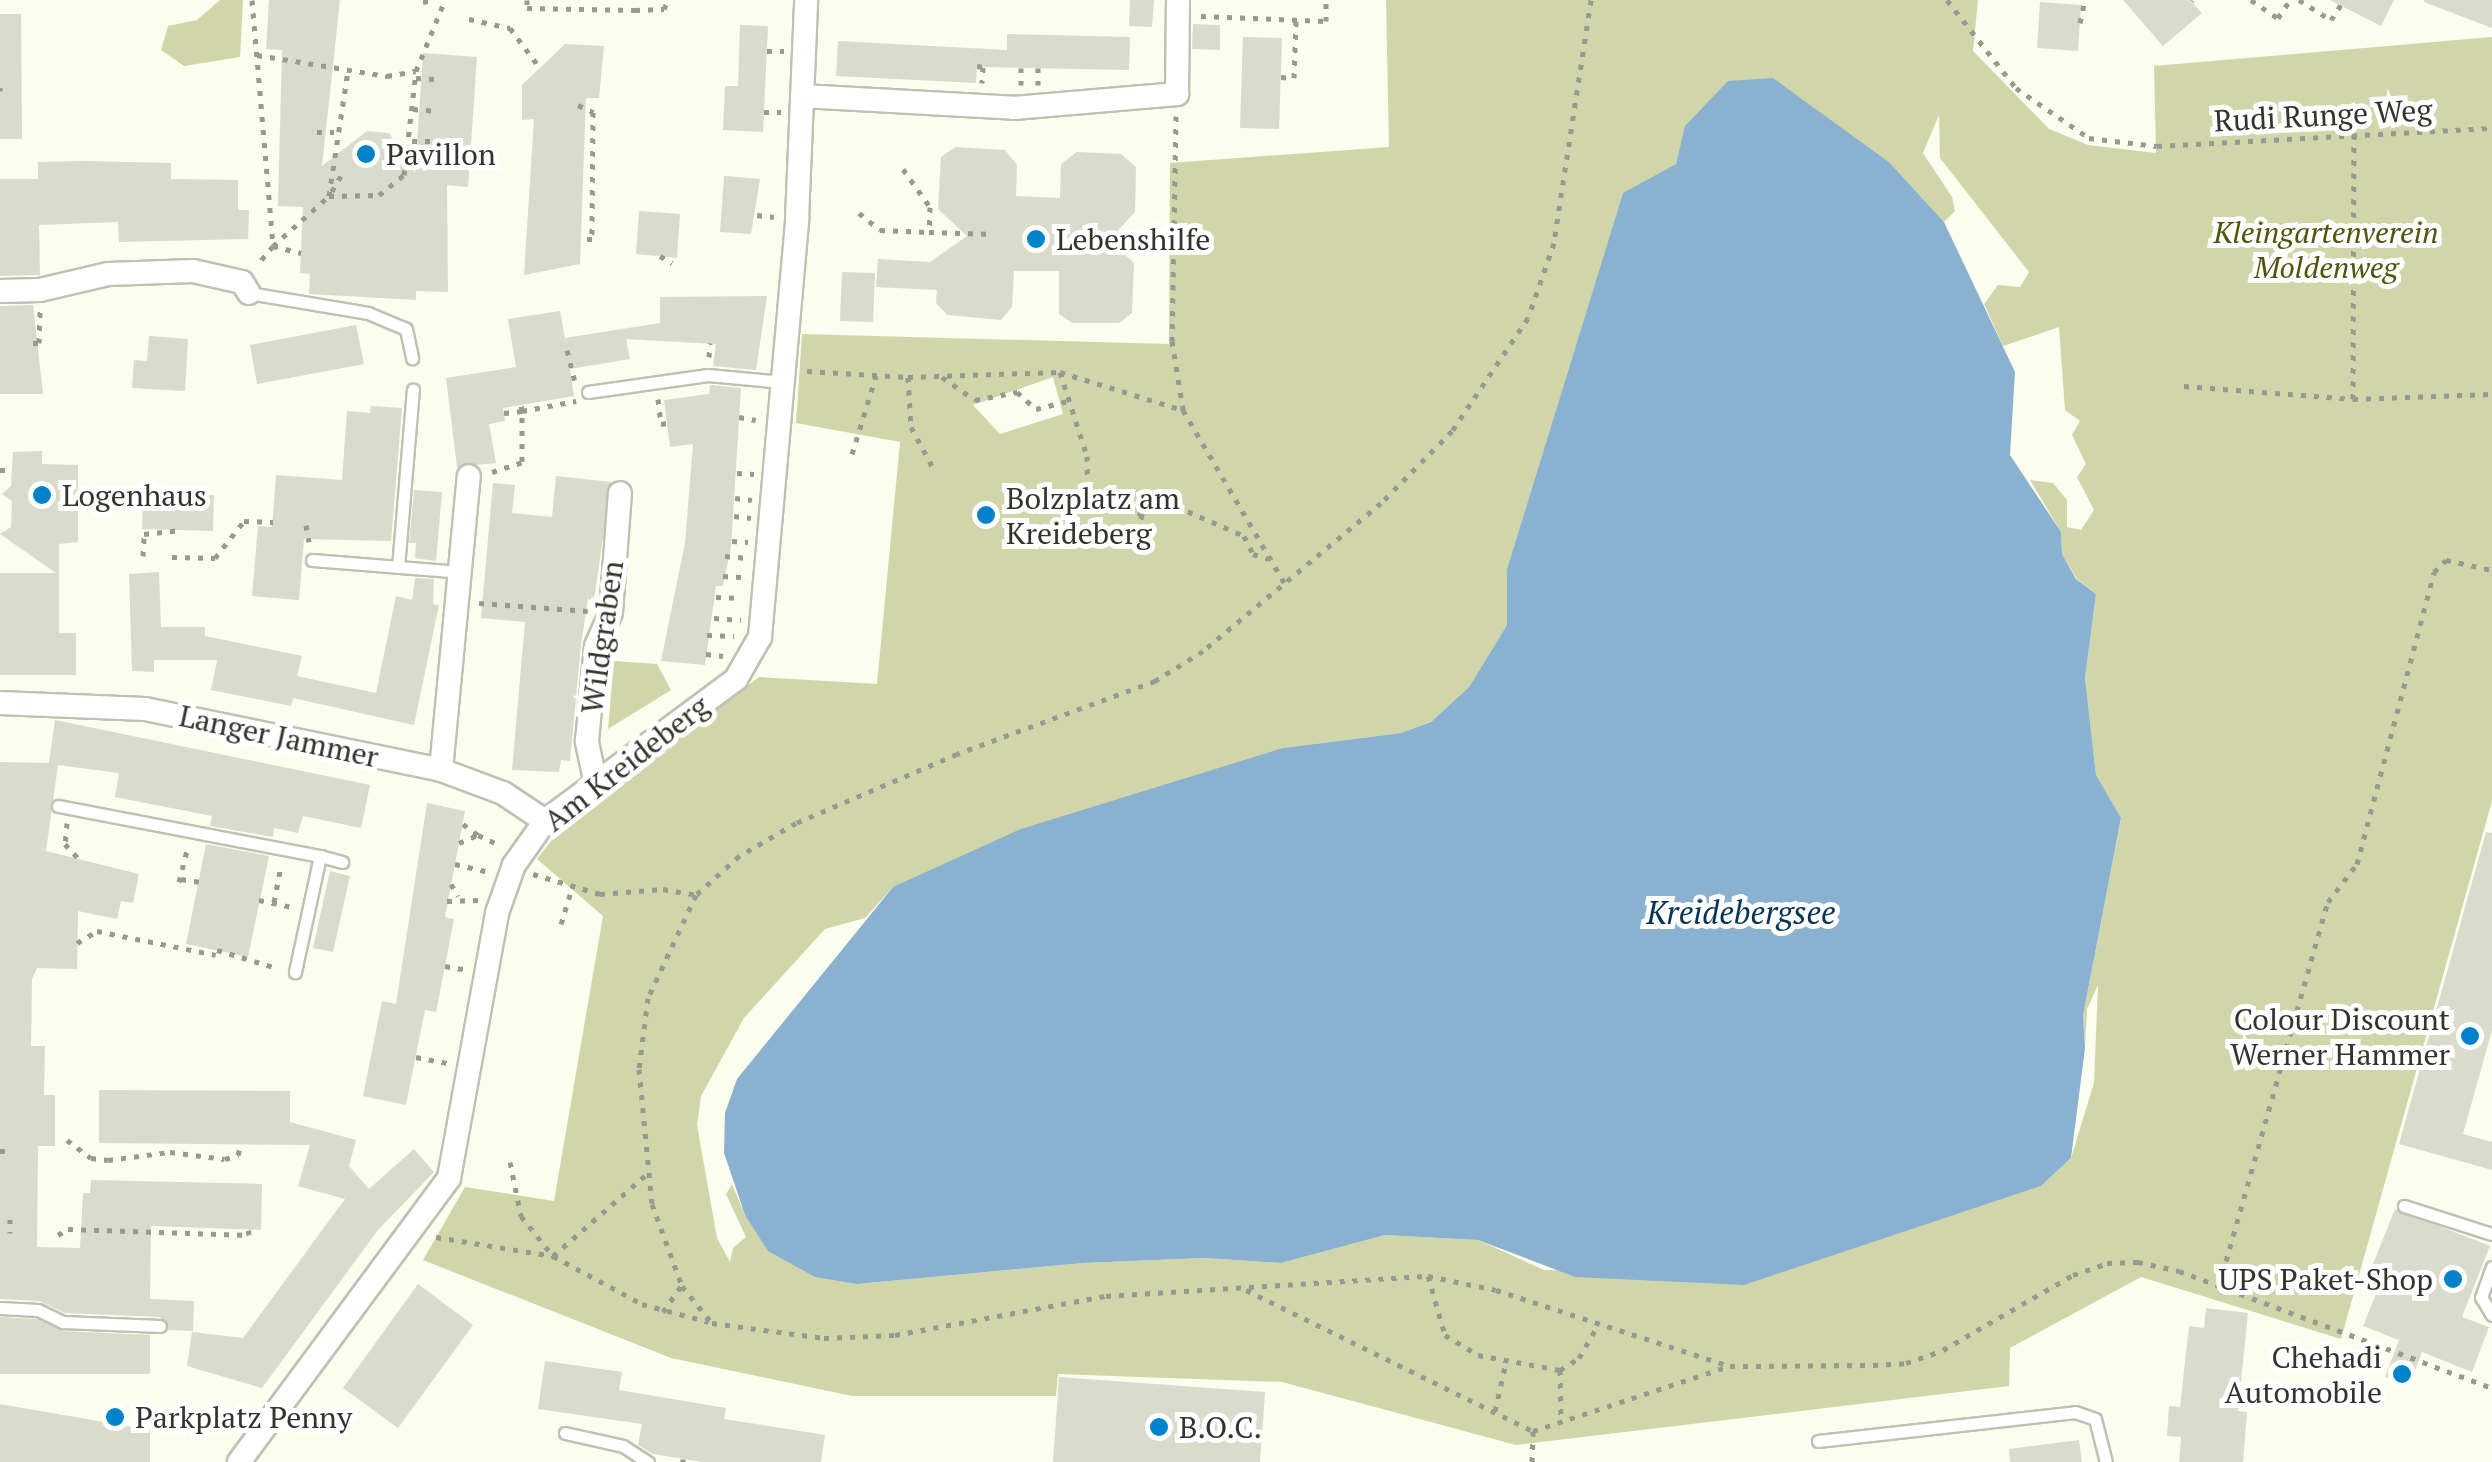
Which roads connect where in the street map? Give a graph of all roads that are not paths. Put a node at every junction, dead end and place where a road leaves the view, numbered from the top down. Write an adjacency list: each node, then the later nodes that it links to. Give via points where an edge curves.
1 (806, 0): 3 (street, Am Kreideberg)
2 (1178, 8): 3 (street, via 1176,94 1014,108)
3 (802, 96): 7 (street, Am Kreideberg)
4 (246, 287): 5 (street, via 193,270 108,274 40,290); 6 (lane, via 368,312 406,330)
5 (0, 291)
6 (412, 358)
7 (783, 376): 9 (lane, via 708,375); 17 (street, Am Kreideberg, via 763,621 751,658 736,679)
8 (413, 390): 13 (lane)
9 (588, 392)
10 (469, 476): 14 (street)
11 (620, 493): 17 (street, Wildgraben, via 610,612 596,646 587,742)
12 (312, 560): 13 (lane)
13 (398, 567): 14 (lane)
14 (461, 572): 16 (street)
15 (0, 703): 16 (street, Langer Jammer, via 145,709)
16 (440, 770): 19 (street, Langer Jammer, via 503,793)
17 (596, 780): 19 (street, Am Kreideberg)
18 (63, 806): 20 (lane)
19 (545, 822): 31 (street, Am Kreideberg, via 514,866 500,904 450,1178)
20 (320, 856): 21 (lane); 22 (lane)
21 (342, 862)
22 (293, 967)
23 (2404, 1206): 24 (lane)
24 (2492, 1234)
25 (2492, 1266): 27 (lane, via 2481,1297)
26 (0, 1308): 28 (lane, via 38,1310 63,1322)
27 (2492, 1315)
28 (160, 1326)
29 (565, 1433): 32 (lane, via 624,1446)
30 (1818, 1441): 33 (lane, via 2075,1412 2095,1418)
31 (239, 1462)
32 (648, 1462)
33 (2106, 1462)

